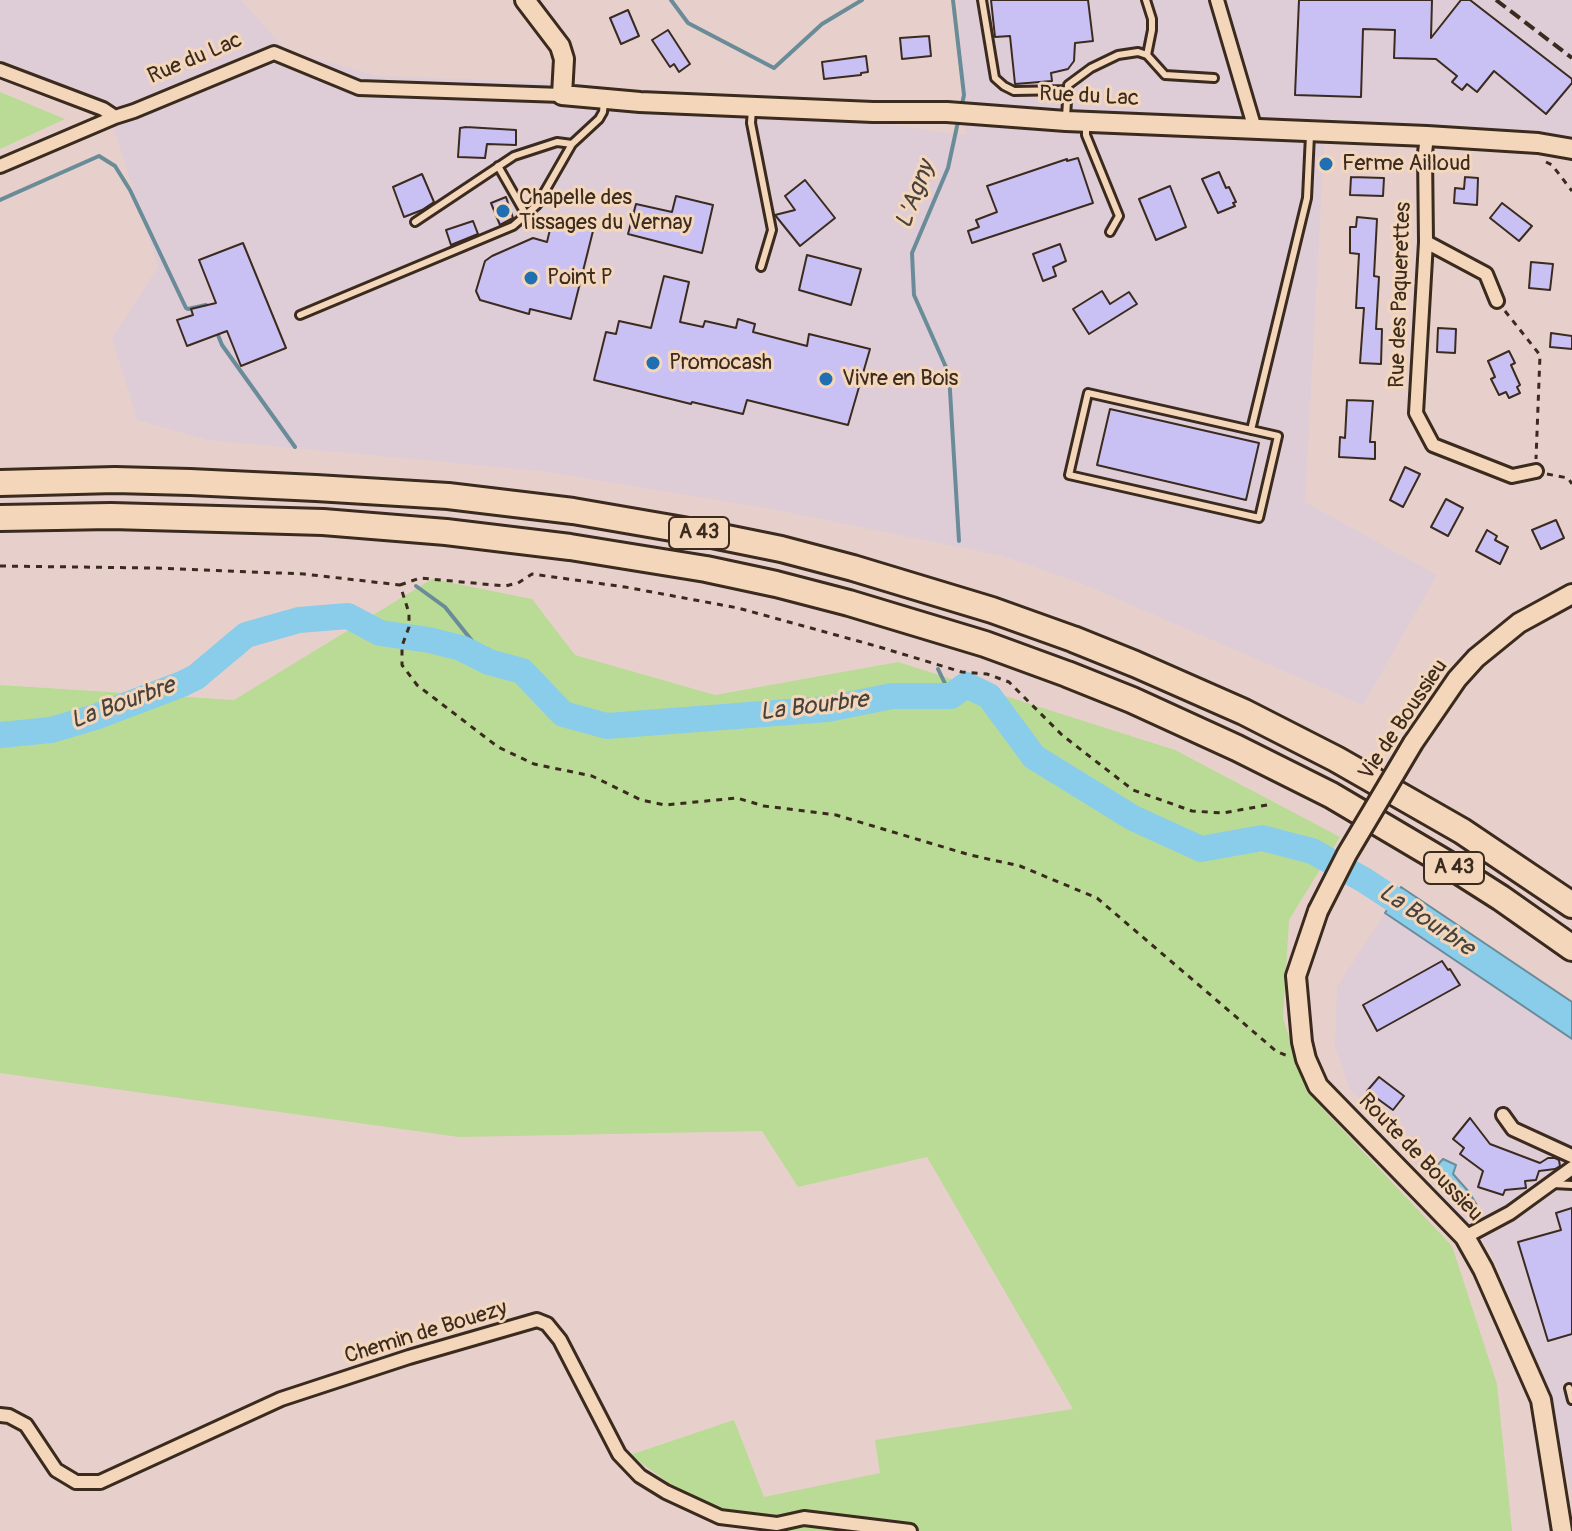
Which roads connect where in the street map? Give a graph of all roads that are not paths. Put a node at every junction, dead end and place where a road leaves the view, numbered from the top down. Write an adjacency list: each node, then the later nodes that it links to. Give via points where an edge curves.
1 (525, 0): 9 (street, via 560,46)
2 (982, 0): 8 (lane, via 995,78 1014,91)
3 (1146, 0): 5 (lane, via 1152,19)
4 (1217, 0): 15 (street)
5 (1147, 55): 7 (lane, via 1165,75); 8 (lane, via 1118,55 1083,73)
6 (0, 70): 12 (street)
7 (1214, 78)
8 (1067, 90): 13 (lane)
9 (562, 95): 10 (street, Rue du Lac); 12 (street, Rue du Lac, via 359,88 274,53)
10 (604, 97): 11 (street, Rue du Lac); 18 (lane, via 599,119)
11 (752, 106): 13 (street, Rue du Lac); 26 (lane, via 772,230)
12 (115, 117): 20 (street, Rue du Lac)
13 (1066, 121): 14 (street, Rue du Lac)
14 (1086, 122): 15 (street, Rue du Lac); 24 (lane, via 1086,135 1119,216)
15 (1255, 129): 16 (street, Rue du Lac)
16 (1310, 132): 17 (street, Rue du Lac); 29 (lane, via 1307,198)
17 (1427, 136): 19 (street, Rue du Lac); 25 (street, Rue des Paquerettes)
18 (572, 144): 21 (lane, via 557,142); 22 (lane)
19 (1572, 149)
20 (0, 166)
21 (498, 166): 22 (lane); 23 (lane)
22 (526, 215): 28 (lane, via 513,226)
23 (415, 222)
24 (1110, 232)
25 (1426, 242): 27 (street, via 1486,274); 30 (street, Rue des Paquerettes, via 1416,413 1433,445 1512,476)
26 (761, 267)
27 (1497, 301)
28 (300, 315)
29 (1251, 430): 29 (lane, via 1278,436 1259,518 1069,475 1088,393)
30 (1536, 471)
31 (0, 483): 34 (highway, A 43, via 190,482 448,496 712,535 853,568 1073,639 1244,712 1462,831)
32 (0, 518): 36 (highway, A 43, via 200,518 446,532 706,569 862,607 1067,674 1237,748 1331,795 1446,863)
33 (1572, 594): 35 (street, Vie de Boussieu, bridge, via 1519,623 1457,679 1413,743)
34 (1572, 905)
35 (1318, 911): 42 (street, Route de Boussieu, via 1296,976 1302,1042 1318,1086)
36 (1572, 948)
37 (1503, 1115): 38 (street, via 1513,1129)
38 (1572, 1156)
39 (1572, 1168): 40 (street)
40 (1553, 1184): 41 (lane); 42 (street)
41 (1572, 1185)
42 (1465, 1237): 48 (street, Route de Boussieu, via 1541,1400)
43 (1569, 1388): 44 (lane)
44 (1572, 1400)
45 (0, 1415): 46 (street, Chemin de Bouezy, via 26,1425 56,1470 76,1482 100,1482 281,1399 537,1320 560,1340 619,1454 640,1476 720,1517)
46 (777, 1527): 47 (street, Chemin de Bouezy, via 804,1518)
47 (910, 1531)
48 (1562, 1531)

